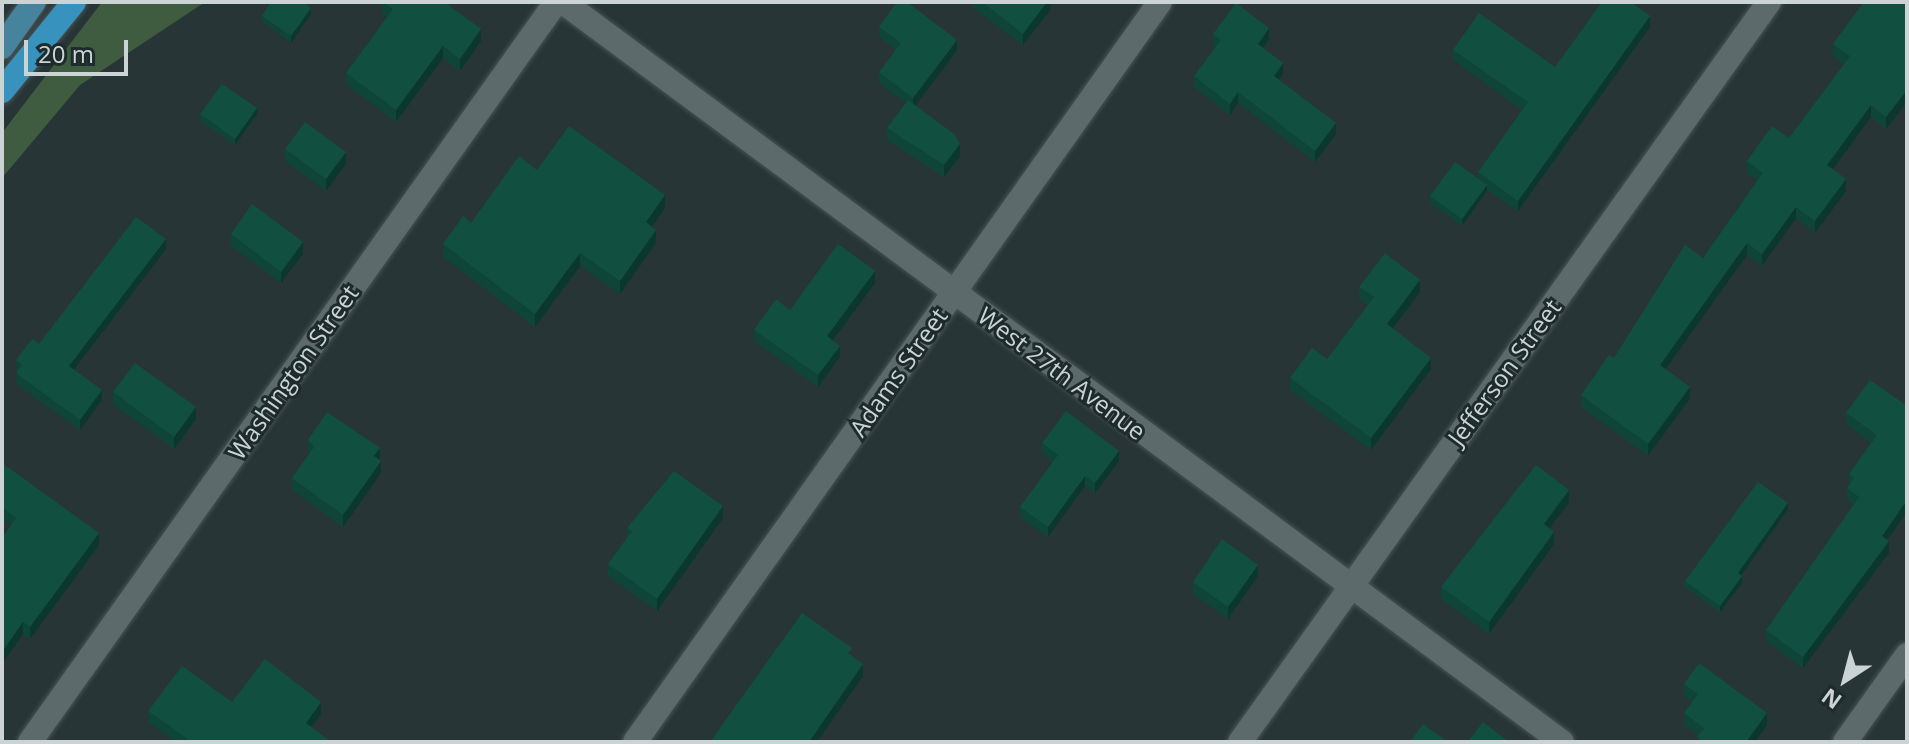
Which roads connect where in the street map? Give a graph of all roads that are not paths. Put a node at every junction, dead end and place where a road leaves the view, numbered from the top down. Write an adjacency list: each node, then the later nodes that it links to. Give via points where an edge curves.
1 (34, 2): 7 (main road)
2 (74, 2): 8 (highway)
3 (556, 2): 12 (street, Washington Street)
4 (563, 2): 9 (street, West 27th Avenue)
5 (1160, 2): 9 (street, Adams Street)
6 (1769, 2): 10 (street, Jefferson Street)
7 (2, 47)
8 (2, 91)
9 (954, 292): 10 (street, West 27th Avenue); 13 (street, Adams Street)
10 (1350, 586): 14 (street, Jefferson Street); 15 (street, West 27th Avenue)
11 (1907, 655): 16 (street)
12 (30, 742)
13 (635, 742)
14 (1240, 742)
15 (1562, 742)
16 (1845, 742)

